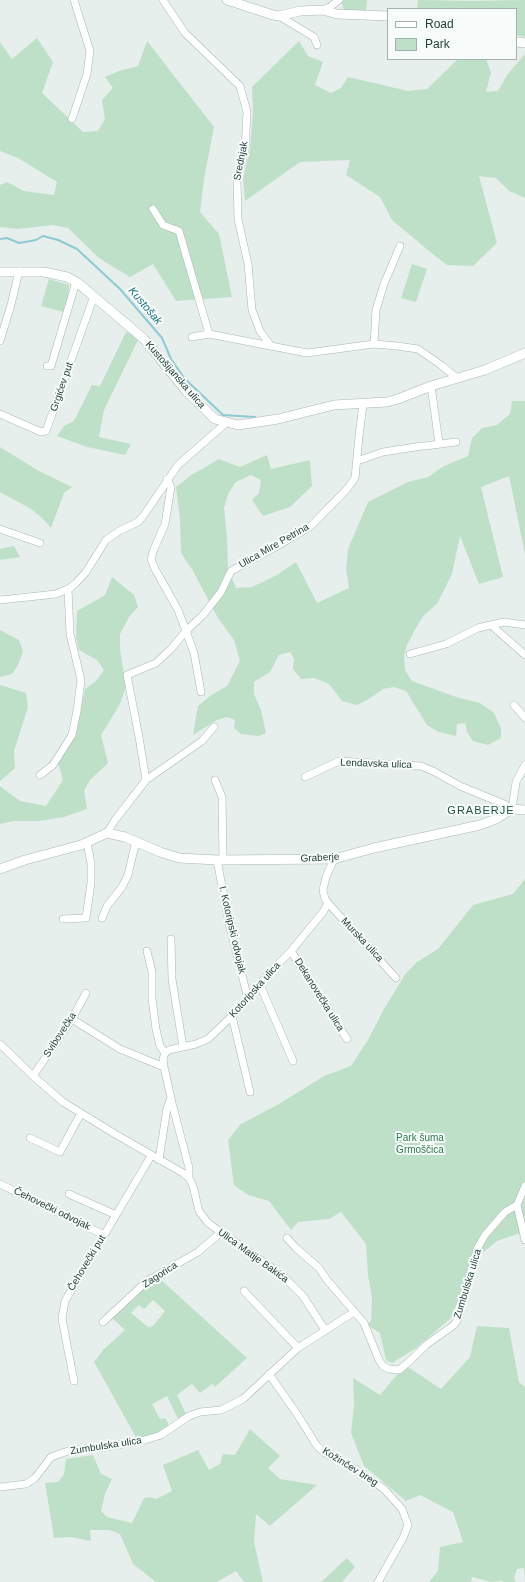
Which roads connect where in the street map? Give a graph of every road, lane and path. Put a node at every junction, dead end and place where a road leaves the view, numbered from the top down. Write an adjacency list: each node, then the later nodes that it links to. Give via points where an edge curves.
1 (74, 0): 9 (street, via 90,50 87,74)
2 (163, 0): 20 (street, Srednjak, via 186,33 240,86 247,112 245,151 237,180 238,220 248,264 252,310 260,331)
3 (227, 0): 6 (street)
4 (339, 0): 5 (street)
5 (323, 10): 6 (street, via 300,11); 7 (street, via 337,14)
6 (279, 16): 8 (street, via 314,38)
7 (387, 16)
8 (316, 45)
9 (72, 119)
10 (153, 209): 16 (street, via 163,225 179,231)
11 (400, 246): 19 (street, via 376,310)
12 (18, 271): 13 (street, Kustošijanska ulica); 14 (street, Kustošijanska ulica, via 53,273); 18 (street)
13 (0, 272)
14 (76, 282): 15 (street, Kustošijanska ulica); 22 (street, via 51,366)
15 (94, 296): 26 (street, Grgićev put, via 46,431 41,432); 27 (street, Kustošijanska ulica, via 144,339 187,392 215,419)
16 (209, 334): 17 (street); 20 (street)
17 (192, 337)
18 (0, 341)
19 (374, 344): 20 (street, via 307,353); 23 (street, via 418,350 441,364)
20 (271, 346)
21 (525, 353): 23 (street, Kustošijanska ulica, via 485,370)
22 (47, 366)
23 (457, 378): 24 (street, Kustošijanska ulica)
24 (431, 386): 25 (street, Kustošijanska ulica, via 398,399); 29 (street)
25 (363, 404): 27 (street, Kustošijanska ulica, via 334,405 264,422 238,425); 30 (street, Ulica Mire Petrina, via 358,436)
26 (0, 414)
27 (226, 423): 31 (street, via 185,458)
28 (456, 442): 29 (street)
29 (439, 443): 30 (street, via 383,452)
30 (358, 461): 38 (street, Ulica Mire Petrina, via 355,478 311,526 230,571 221,592)
31 (167, 479): 34 (street, via 138,522 106,540 86,572); 38 (street, via 171,487 165,524 151,559)
32 (0, 529): 33 (street)
33 (40, 543)
34 (68, 589): 35 (street, via 56,594); 46 (street, via 70,634 81,680 77,711 72,735 53,765)
35 (0, 600)
36 (525, 624): 37 (street, via 504,622)
37 (491, 625): 39 (street, via 478,628 446,644); 40 (street)
38 (186, 631): 41 (street, via 194,653); 48 (street, Ulica Mire Petrina, via 156,663 127,675)
39 (410, 654)
40 (525, 655)
41 (201, 692)
42 (514, 705): 43 (street)
43 (525, 718)
44 (214, 727): 48 (street, via 202,741)
45 (525, 765): 50 (street, via 516,782)
46 (40, 775)
47 (306, 777): 50 (street, Lendavska ulica, via 339,761 421,766)
48 (146, 780): 52 (street)
49 (215, 780): 56 (street, I. Kotoripski odvojak, via 222,797)
50 (512, 810): 51 (street, Graberje); 55 (street, Graberje, via 480,825)
51 (525, 810)
52 (107, 833): 53 (street, Graberje); 54 (street)
53 (136, 841): 56 (street, Graberje, via 178,858); 59 (street, via 128,876 107,906)
54 (87, 843): 57 (street); 60 (street, via 91,883 86,918)
55 (334, 859): 56 (street, Graberje); 58 (street, via 323,890)
56 (220, 860): 67 (street, I. Kotoripski odvojak, via 229,923)
57 (0, 869)
58 (328, 903): 63 (street, Kotoripska ulica); 64 (street, Murska ulica)
59 (102, 918)
60 (63, 919)
61 (171, 940): 72 (street, via 172,979)
62 (147, 951): 73 (street, via 152,972 156,1030)
63 (291, 951): 65 (street, Kotoripska ulica); 70 (street, Dekanovečka ulica)
64 (396, 978)
65 (260, 985): 67 (street, Kotoripska ulica); 74 (street)
66 (86, 994): 69 (street, Svibovečka)
67 (248, 999): 68 (street, Kotoripska ulica)
68 (232, 1016): 72 (street, Kotoripska ulica, via 208,1039); 77 (street)
69 (72, 1019): 75 (street, via 120,1049); 76 (street, Svibovečka)
70 (347, 1039)
71 (0, 1044): 76 (street)
72 (183, 1046): 73 (street, Kotoripska ulica)
73 (164, 1053): 75 (street)
74 (293, 1061)
75 (164, 1067): 78 (street)
76 (33, 1076): 79 (street, via 63,1102)
77 (250, 1092)
78 (171, 1098): 82 (street, via 167,1108); 83 (street, via 189,1168)
79 (81, 1113): 80 (street, via 60,1152); 81 (street)
80 (30, 1138)
81 (151, 1156): 82 (street); 88 (street, Čehovečki put)
82 (159, 1160): 83 (street)
83 (189, 1178): 89 (street, Ulica Matije Bakića, via 199,1211)
84 (0, 1184): 90 (street, Čehovečki odvojak)
85 (525, 1186): 87 (street)
86 (69, 1194): 88 (street)
87 (517, 1206): 92 (street); 94 (street, Zumbulska ulica, via 504,1212 477,1249 454,1326 426,1345 398,1370 383,1366 364,1324)
88 (116, 1215): 90 (street, Čehovečki put)
89 (220, 1233): 95 (street, Zagorica, via 198,1252 147,1281); 96 (street, Ulica Matije Bakića, via 282,1275 303,1296)
90 (104, 1235): 99 (street, Čehovečki put, via 65,1301 62,1319)
91 (287, 1238): 94 (street, Zumbulska ulica, via 319,1268)
92 (525, 1240)
93 (244, 1291): 97 (street)
94 (354, 1312): 96 (street, Zumbulska ulica)
95 (102, 1322)
96 (325, 1330): 97 (street, Zumbulska ulica)
97 (298, 1348): 98 (street, Zumbulska ulica)
98 (270, 1374): 100 (street, Zumbulska ulica, via 243,1399 221,1410 189,1416 161,1435 145,1440 71,1450 51,1457 35,1478 26,1484); 101 (street, Kožinčev breg, via 317,1446 384,1489 402,1509 408,1525)
99 (74, 1381)
100 (0, 1487)
101 (378, 1582)

